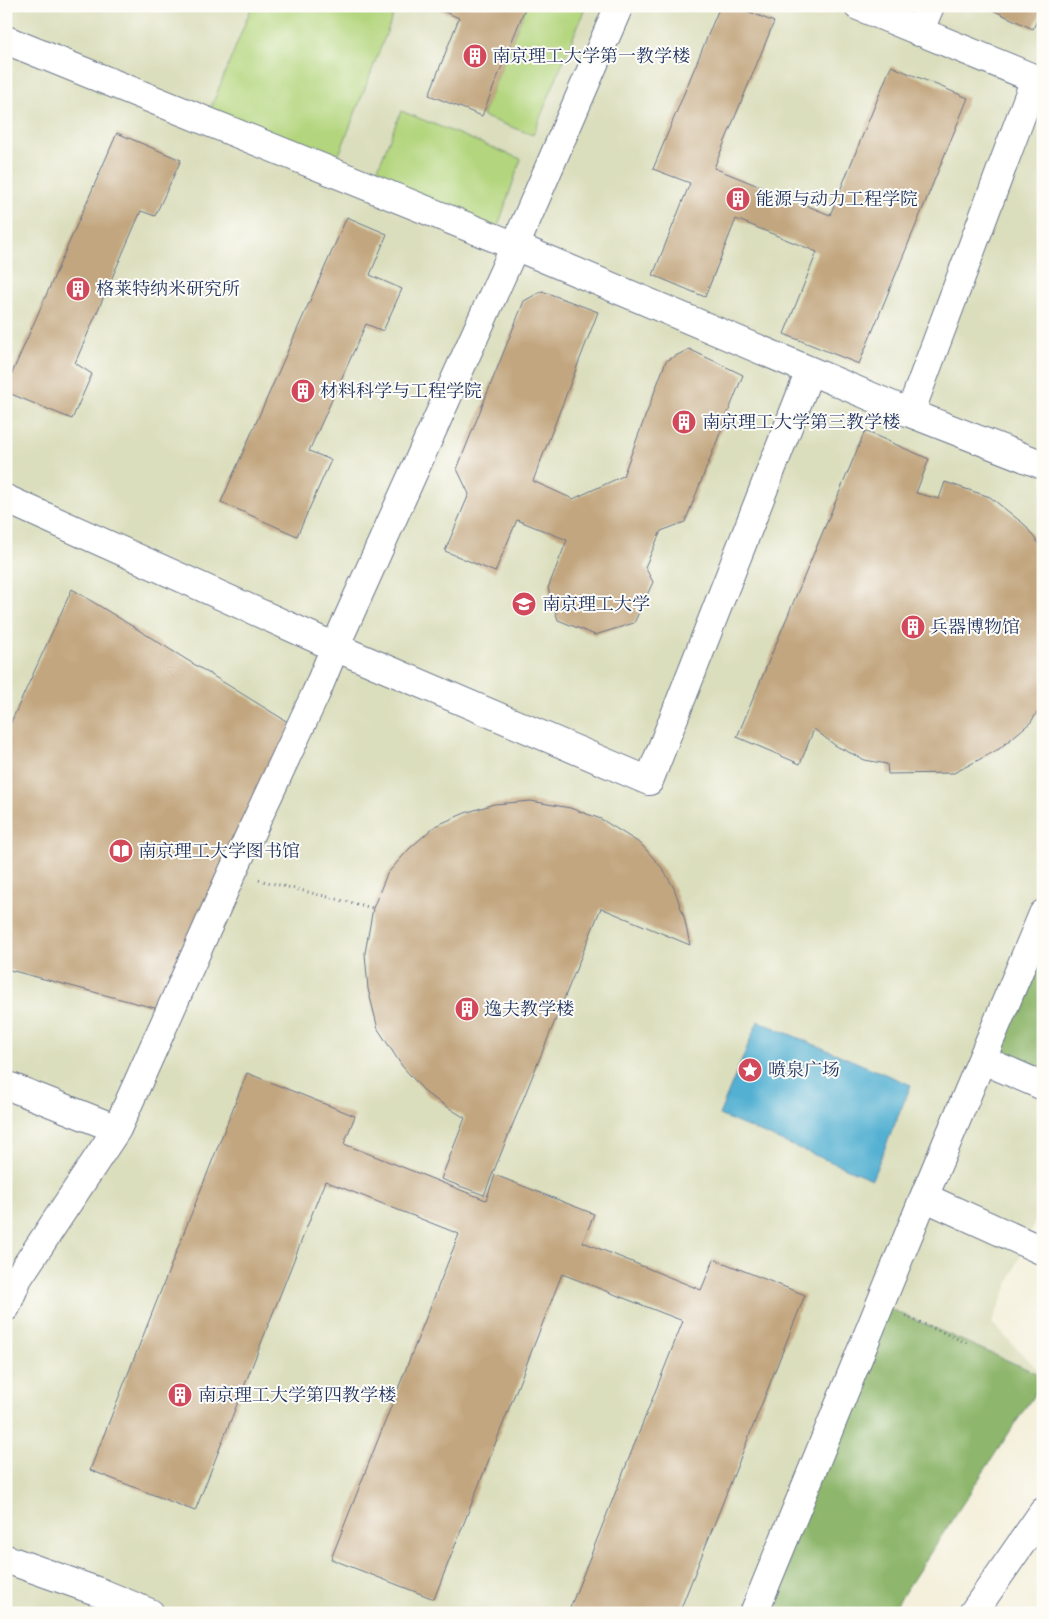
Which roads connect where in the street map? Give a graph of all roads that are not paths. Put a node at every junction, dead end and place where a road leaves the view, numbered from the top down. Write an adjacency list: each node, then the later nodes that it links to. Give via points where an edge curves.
1 (619, 6): 7 (street)
2 (858, 6): 4 (street)
3 (930, 6): 4 (street)
4 (919, 32): 6 (street)
5 (6, 40): 7 (street)
6 (1039, 81): 9 (street)
7 (515, 246): 8 (street); 12 (street)
8 (810, 371): 9 (street); 12 (street, via 649,780)
9 (910, 413): 10 (street)
10 (1043, 465)
11 (6, 500): 12 (street)
12 (335, 647): 17 (street)
13 (1043, 914): 14 (street)
14 (982, 1060): 16 (street); 18 (street)
15 (6, 1085): 17 (street)
16 (1043, 1086)
17 (117, 1129): 20 (street)
18 (924, 1197): 19 (street); 25 (street)
19 (1043, 1251)
20 (12, 1276): 21 (street)
21 (6, 1308)
22 (1043, 1512): 26 (street)
23 (6, 1559): 24 (street)
24 (150, 1613)
25 (754, 1613)
26 (973, 1613)

